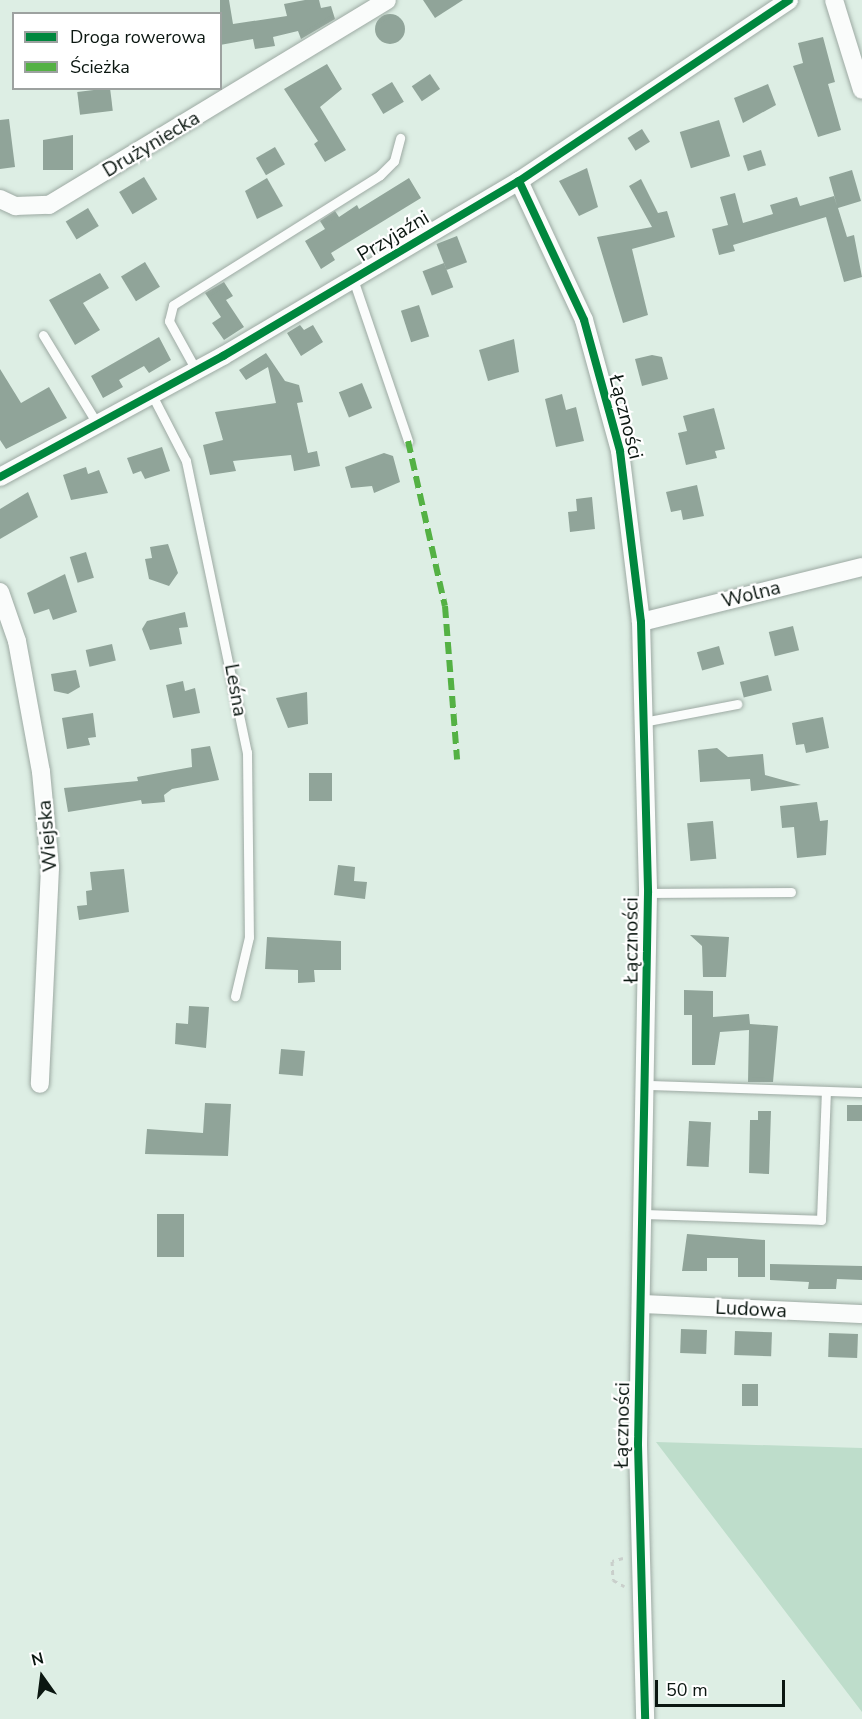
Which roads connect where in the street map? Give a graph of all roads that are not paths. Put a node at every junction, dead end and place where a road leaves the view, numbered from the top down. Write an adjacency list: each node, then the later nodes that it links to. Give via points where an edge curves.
1 (387, 0): 7 (street, Drużyniecka, via 49,205 15,206)
2 (789, 0): 6 (street, Przyjaźni)
3 (834, 0): 4 (street)
4 (862, 90)
5 (400, 138): 10 (lane, via 394,161 380,175 173,305 169,321)
6 (519, 181): 8 (street, Przyjaźni); 17 (street, Łączności, via 584,320 614,429)
7 (0, 200)
8 (353, 279): 10 (street, Przyjaźni); 13 (lane)
9 (43, 335): 12 (lane)
10 (196, 370): 11 (street, Przyjaźni)
11 (152, 395): 12 (street, Przyjaźni); 22 (lane, Leśna, via 186,461 247,752 249,937)
12 (98, 425): 14 (street, Przyjaźni)
13 (408, 441)
14 (0, 477)
15 (862, 567): 17 (street, Wolna)
16 (0, 592): 23 (street, Wiejska, via 17,641 39,761 50,868)
17 (641, 622): 19 (street, Łączności)
18 (737, 704): 19 (lane)
19 (648, 721): 20 (street, Łączności)
20 (648, 892): 21 (lane); 24 (street, Łączności)
21 (791, 892)
22 (235, 996)
23 (40, 1084)
24 (647, 1084): 25 (lane); 27 (street, Łączności)
25 (826, 1091): 26 (lane); 27 (lane, via 821,1220)
26 (862, 1092)
27 (641, 1214): 28 (street, Łączności)
28 (641, 1304): 29 (street, Ludowa); 30 (street, Łączności, via 638,1445)
29 (862, 1314)
30 (645, 1719)

